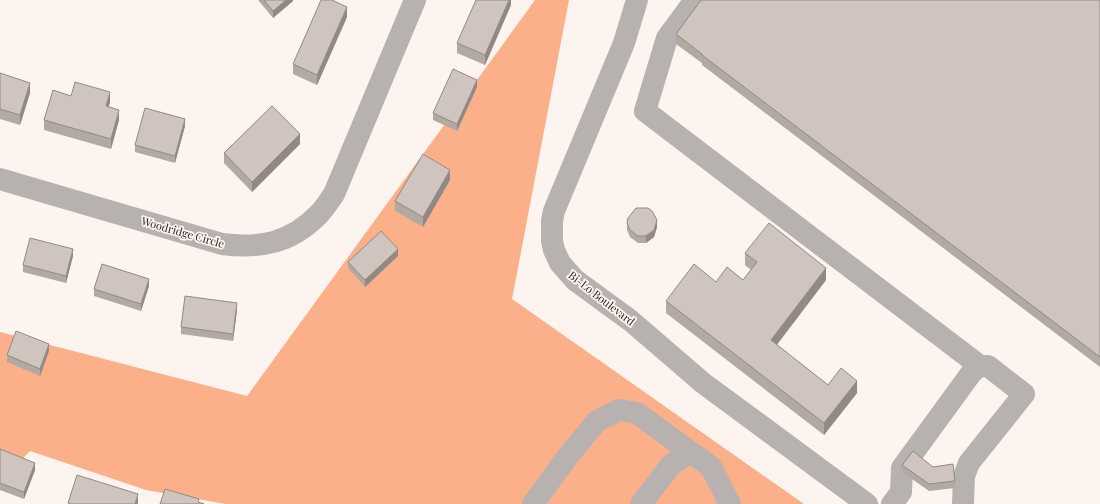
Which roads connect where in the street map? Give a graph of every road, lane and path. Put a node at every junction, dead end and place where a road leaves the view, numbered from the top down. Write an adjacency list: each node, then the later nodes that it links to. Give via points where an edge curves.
1 (415, 0): 4 (street, Woodridge Circle, via 334,194 320,214 283,239 263,245 242,247 222,244)
2 (636, 0): 10 (street, Bi-Lo Boulevard, via 624,43 554,211 552,241 560,262 575,280 631,321 703,383)
3 (695, 0): 5 (street, via 667,38 646,111)
4 (0, 179)
5 (980, 366): 11 (street, via 972,372 902,468 900,492); 12 (street, via 988,366 1024,394 969,463 964,476)
6 (690, 452): 7 (street, via 637,413 619,410 597,421); 8 (street, via 671,465); 9 (street, via 711,467)
7 (533, 504)
8 (641, 504)
9 (730, 504)
10 (866, 504)
11 (892, 504)
12 (963, 504)

